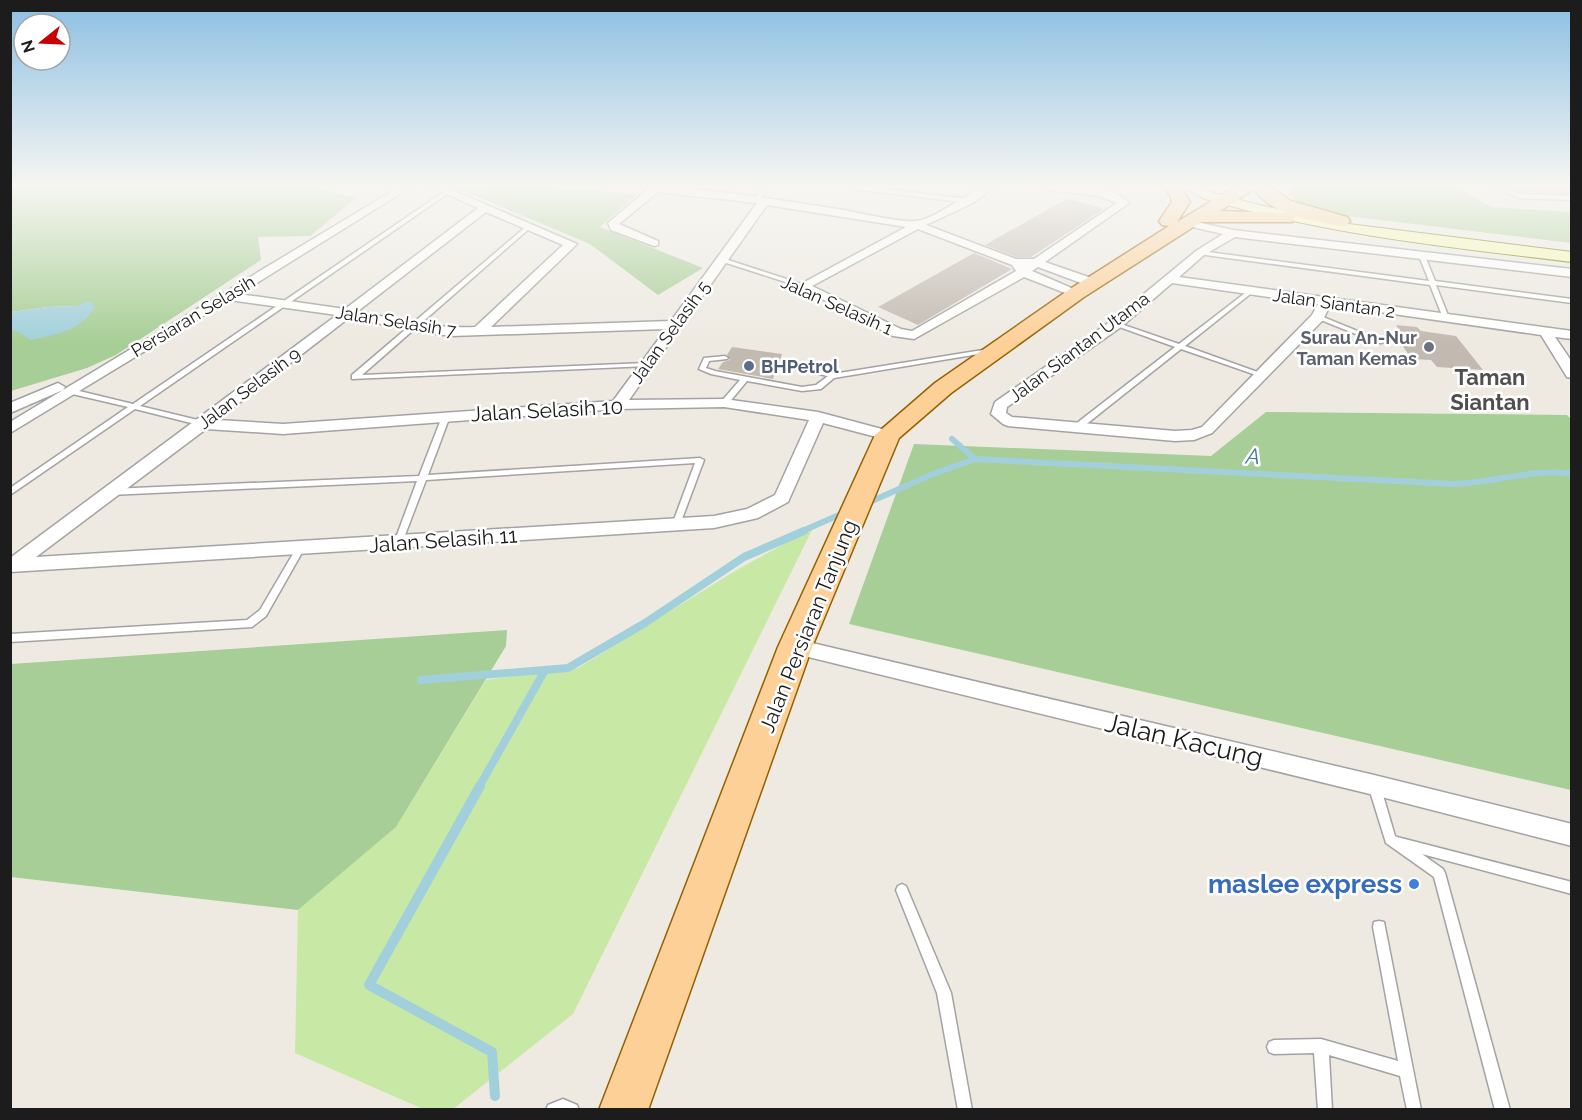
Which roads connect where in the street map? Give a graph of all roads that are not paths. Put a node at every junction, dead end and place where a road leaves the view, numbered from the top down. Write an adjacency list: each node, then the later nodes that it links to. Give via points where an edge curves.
1 (320, 239): 33 (street, Persiaran Selasih)
2 (373, 239): 36 (lane)
3 (444, 239): 37 (street, Jalan Selasih 9)
4 (515, 239): 42 (lane)
5 (560, 239): 43 (street, via 571,244)
6 (644, 239): 17 (street)
7 (735, 239): 23 (street, Jalan Selasih 5)
8 (890, 239): 30 (street)
9 (954, 239): 24 (street)
10 (1071, 239): 25 (street, Jalan Selasih 1)
11 (1151, 239): 19 (main road, Jalan Persiaran Tanjung)
12 (1161, 239): 19 (main road, Jalan Persiaran Tanjung)
13 (1223, 239): 20 (street, Jalan Siantan Utama)
14 (1284, 239): 21 (street)
15 (1442, 239): 22 (street)
16 (1492, 239): 18 (street)
17 (654, 243)
18 (1572, 249)
19 (1139, 252): 31 (main road, Jalan Persiaran Tanjung)
20 (1200, 253): 28 (street, Jalan Siantan Utama); 29 (lane)
21 (1422, 256): 27 (street); 29 (lane)
22 (1572, 257)
23 (722, 260): 30 (lane, Jalan Selasih 1); 41 (street, Jalan Selasih 5)
24 (1014, 262): 25 (street); 26 (street)
25 (1037, 263): 26 (street, Jalan Selasih 1); 31 (street)
26 (1023, 272): 30 (street, Jalan Selasih 1, via 914,335 898,333); 31 (street)
27 (1572, 273)
28 (1168, 279): 32 (street, Jalan Siantan 2); 40 (street, Jalan Siantan Utama)
29 (1433, 284): 34 (lane); 39 (lane)
30 (803, 286)
31 (1085, 288): 48 (main road, Jalan Persiaran Tanjung)
32 (1251, 291): 35 (street, Jalan Siantan 2); 47 (lane)
33 (226, 296): 36 (street, Jalan Selasih 7); 53 (street, Persiaran Selasih)
34 (1572, 300)
35 (1325, 302): 38 (street); 39 (street, Jalan Siantan 2)
36 (286, 303): 37 (street, Jalan Selasih 7); 60 (lane)
37 (348, 313): 42 (street, Jalan Selasih 7); 64 (street, Jalan Selasih 9)
38 (1318, 316): 46 (lane); 54 (street)
39 (1446, 318): 44 (street, Jalan Siantan 2)
40 (1116, 324): 47 (lane); 65 (street, Jalan Siantan Utama, via 1000,405 998,414 1008,421)
41 (675, 325): 43 (street, Jalan Selasih 7); 51 (street, Jalan Selasih 5)
42 (412, 327): 43 (street, Jalan Selasih 7); 51 (lane, via 355,377)
43 (479, 331)
44 (1545, 331): 45 (street, Jalan Siantan 2); 52 (street)
45 (1572, 335)
46 (1380, 342)
47 (1179, 346): 54 (lane); 65 (lane)
48 (994, 350): 55 (lane); 67 (main road, Jalan Persiaran Tanjung, via 918,407)
49 (725, 358): 56 (lane, via 706,359 702,369)
50 (779, 363): 55 (lane)
51 (646, 365): 59 (street, Jalan Selasih 5)
52 (1572, 374)
53 (96, 375): 57 (street, Persiaran Selasih); 61 (street, via 75,380)
54 (1261, 375): 65 (street, via 1207,430 1194,435)
55 (832, 376): 56 (lane, via 818,387 802,389)
56 (745, 379): 58 (lane)
57 (71, 391): 60 (lane); 66 (street, Persiaran Selasih)
58 (724, 403): 59 (street, Jalan Selasih 10); 63 (street, Jalan Selasih 10)
59 (618, 405): 62 (street, Jalan Selasih 10)
60 (135, 406): 64 (lane); 69 (lane)
61 (10, 409)
62 (446, 416): 64 (street, Jalan Selasih 10, via 283,429); 68 (lane)
63 (818, 417): 67 (street, Jalan Selasih 10); 71 (street, Jalan Selasih 11, via 782,498 752,514)
64 (203, 424): 70 (street, Jalan Selasih 9)
65 (1076, 428)
66 (10, 429)
67 (888, 435): 76 (main road, Jalan Persiaran Tanjung)
68 (423, 478): 70 (lane); 71 (lane, via 700,460); 72 (lane)
69 (10, 492)
70 (108, 493): 74 (street, Jalan Selasih 9)
71 (676, 525): 72 (street, Jalan Selasih 11)
72 (398, 543): 73 (street, Jalan Selasih 11)
73 (300, 549): 74 (street, Jalan Selasih 11); 75 (lane, via 263,613 249,624)
74 (11, 566)
75 (10, 638)
76 (795, 646): 77 (street, Jalan Kacung); 88 (main road, Jalan Persiaran Tanjung)
77 (1374, 785): 78 (street, Jalan Kacung); 79 (lane)
78 (1572, 835)
79 (1390, 839): 80 (lane); 92 (lane, via 1440,873)
80 (1572, 888)
81 (902, 890): 89 (lane, via 944,993)
82 (1379, 927): 85 (lane)
83 (1321, 1046): 84 (lane); 85 (lane); 90 (lane)
84 (1274, 1047)
85 (1407, 1071): 91 (lane)
86 (553, 1110): 87 (lane)
87 (572, 1110)
88 (623, 1110)
89 (965, 1110)
90 (1324, 1110)
91 (1414, 1110)
92 (1503, 1110)

